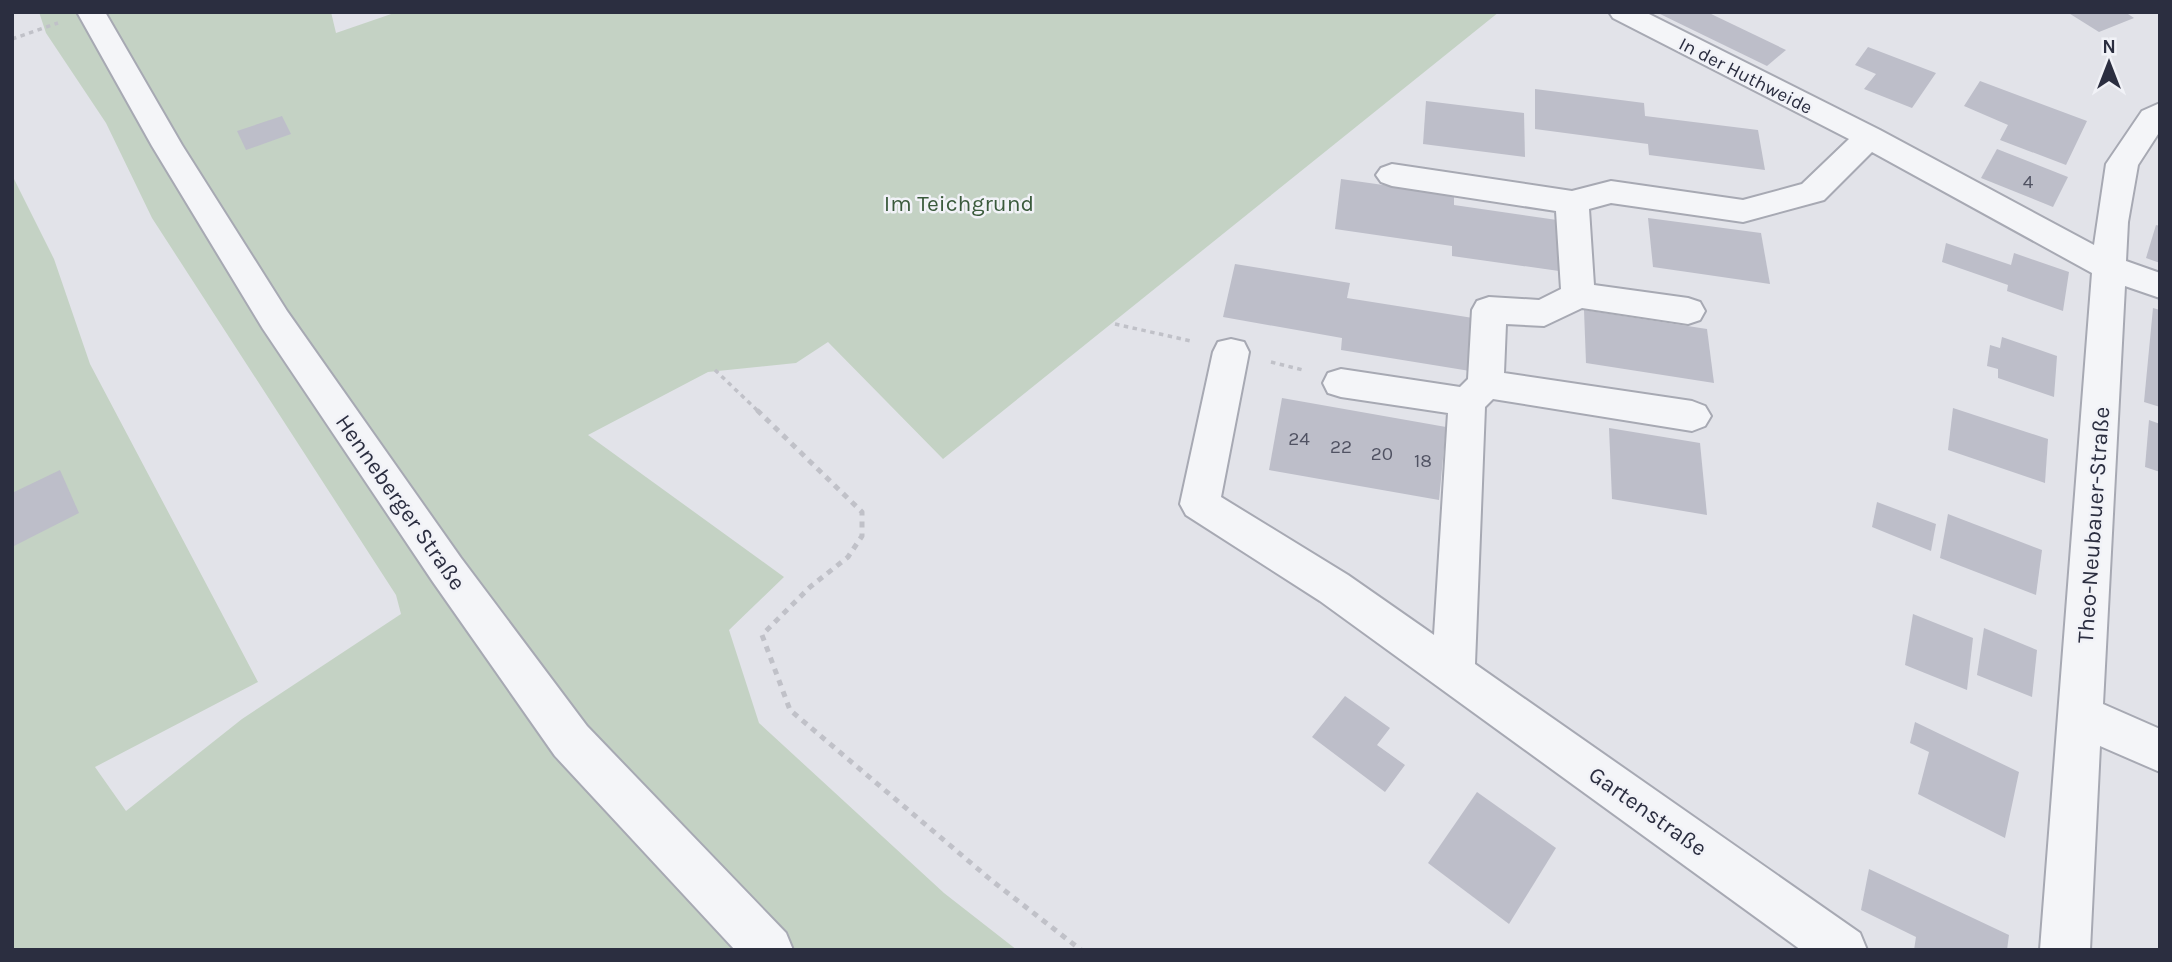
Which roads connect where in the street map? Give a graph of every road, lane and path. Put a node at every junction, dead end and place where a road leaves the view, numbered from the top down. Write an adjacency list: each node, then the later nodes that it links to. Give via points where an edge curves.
1 (1623, 12): 5 (street, In der Huthweide)
2 (76, 17): 3 (path); 22 (street, Henneberger Straße, via 167,146 275,320 571,741)
3 (12, 38)
4 (2160, 113): 8 (street, Theo-Neubauer-Straße, via 2122,164)
5 (1870, 137): 7 (street, via 1813,192 1743,211 1611,192); 8 (street, In der Huthweide)
6 (1392, 175): 7 (street)
7 (1572, 202): 10 (street)
8 (2110, 268): 9 (street, In der Huthweide); 20 (street, Theo-Neubauer-Straße)
9 (2160, 286)
10 (1578, 295): 11 (street); 17 (street, via 1544,313 1489,310)
11 (1688, 311)
12 (1115, 324): 13 (path)
13 (1179, 338)
14 (1231, 352): 19 (street, Gartenstraße, via 1200,504 1334,588)
15 (715, 370): 23 (path, via 862,512 862,536 848,557 762,635 790,710 990,880)
16 (1340, 383): 17 (street)
17 (1476, 393): 18 (street); 19 (street)
18 (1692, 416)
19 (1453, 672): 24 (street, Gartenstraße)
20 (2080, 715): 21 (street); 25 (street, Theo-Neubauer-Straße)
21 (2160, 751)
22 (769, 950)
23 (1081, 950)
24 (1843, 950)
25 (2065, 950)

